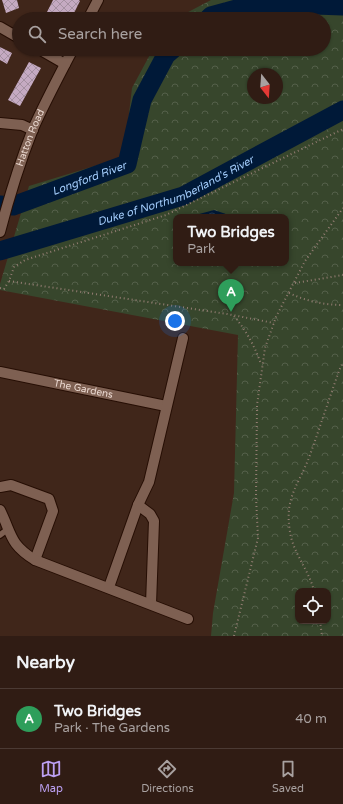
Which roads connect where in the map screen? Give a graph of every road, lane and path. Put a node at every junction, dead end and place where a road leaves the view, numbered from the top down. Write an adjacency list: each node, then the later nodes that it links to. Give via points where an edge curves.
1 (98, 0): 2 (street)
2 (92, 12)
3 (0, 27): 4 (street)
4 (12, 34)
5 (51, 56): 7 (street)
6 (69, 56): 7 (street, Hatton Road)
7 (65, 64): 10 (street, Hatton Road)
8 (0, 123): 10 (street, via 22,125)
9 (343, 129): 14 (path, via 166,215 25,260 14,267)
10 (33, 130): 12 (street, Hatton Road)
11 (343, 208): 15 (path, via 305,261)
12 (0, 231)
13 (343, 275): 15 (path)
14 (9, 281): 16 (path, via 4,289); 19 (path)
15 (294, 283): 17 (path)
16 (0, 288)
17 (289, 292): 18 (path, via 316,303); 20 (path)
18 (343, 305)
19 (233, 315): 20 (path); 23 (path, via 244,328)
20 (274, 323): 23 (path)
21 (182, 338): 25 (street)
22 (343, 362): 32 (path, via 310,456 291,494 289,505 292,541)
23 (262, 365): 36 (path, via 257,405 258,538)
24 (0, 372): 25 (street, The Gardens)
25 (166, 406): 27 (street, via 149,482)
26 (0, 487): 30 (street, via 11,485 49,499 53,511)
27 (138, 504): 31 (street); 33 (street, via 154,521)
28 (0, 510): 29 (street)
29 (4, 532): 30 (street, via 24,553)
30 (35, 560): 31 (street)
31 (109, 588): 33 (street)
32 (313, 588)
33 (151, 604): 34 (street)
34 (188, 619)
35 (320, 624): 37 (path)
36 (234, 636)
37 (322, 636)

